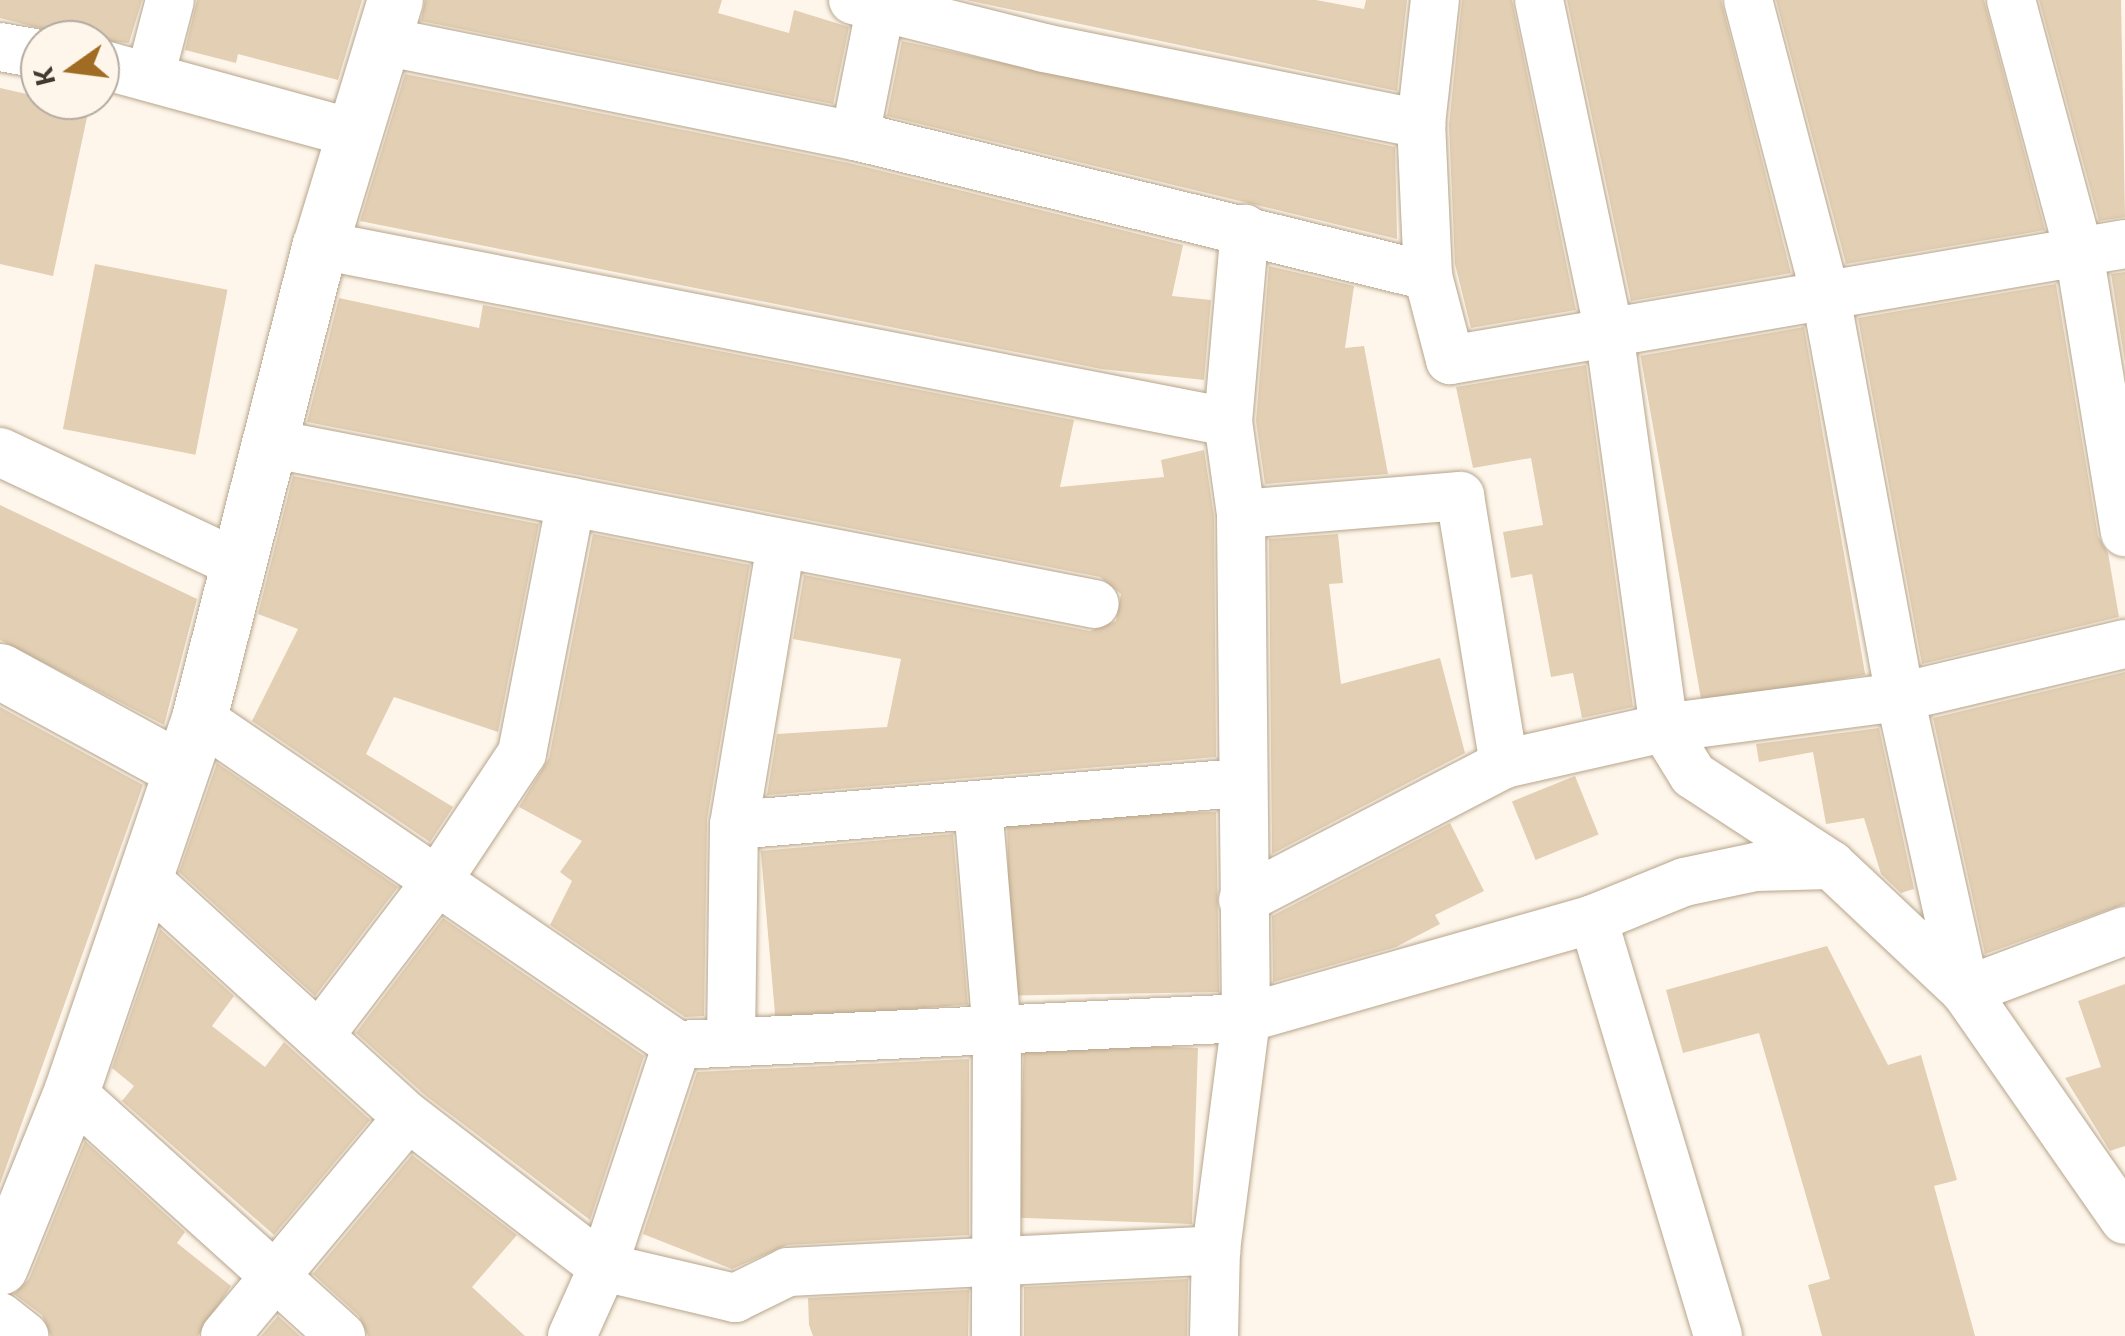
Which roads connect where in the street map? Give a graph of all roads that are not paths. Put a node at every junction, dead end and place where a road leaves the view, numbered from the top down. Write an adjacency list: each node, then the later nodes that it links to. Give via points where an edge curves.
1 (170, 0): 9 (street)
2 (1434, 0): 10 (street)
3 (1539, 0): 19 (street)
4 (1748, 0): 18 (street)
5 (2012, 0): 16 (street)
6 (872, 2): 10 (street, via 1044,48); 12 (street)
7 (389, 21): 11 (street); 12 (street)
8 (120, 68): 9 (street)
9 (151, 73): 11 (street)
10 (1421, 124): 17 (street)
11 (353, 132): 15 (street)
12 (855, 136): 13 (street)
13 (1245, 229): 17 (street); 20 (street)
14 (2125, 244): 16 (street)
15 (320, 245): 20 (street); 22 (street)
16 (2079, 252): 18 (street); 21 (street)
17 (1428, 276): 19 (street, via 1450,360)
18 (1826, 297): 19 (street); 32 (street)
19 (1609, 332): 34 (street)
20 (1228, 422): 25 (street)
21 (2117, 437): 26 (street)
22 (274, 444): 24 (street); 28 (street)
23 (0, 452): 28 (street)
24 (571, 502): 27 (street); 42 (street, via 522,753)
25 (1241, 514): 35 (street, via 1460,496); 37 (street)
26 (2125, 532)
27 (781, 544): 29 (street); 39 (street)
28 (240, 565): 33 (street)
29 (1095, 604)
30 (2125, 644): 32 (street)
31 (0, 671): 36 (street)
32 (1900, 697): 34 (street); 46 (street)
33 (199, 718): 36 (street); 42 (street)
34 (1664, 728): 35 (street); 40 (street, via 1693,775)
35 (1504, 764): 43 (street)
36 (178, 768): 41 (street)
37 (1239, 784): 38 (street); 43 (street)
38 (978, 806): 39 (street); 48 (street)
39 (734, 826): 50 (street)
40 (1831, 865): 44 (street, via 1756,867 1684,882); 46 (street)
41 (146, 878): 49 (street); 52 (street)
42 (437, 881): 49 (street); 51 (street)
43 (1243, 900): 47 (street)
44 (1594, 919): 47 (street); 67 (street)
45 (2125, 931): 46 (street)
46 (1965, 990): 54 (street)
47 (1246, 1018): 48 (street); 55 (street)
48 (996, 1032): 50 (street); 56 (street)
49 (319, 1036): 53 (street)
50 (731, 1040): 51 (street)
51 (677, 1044): 57 (street)
52 (70, 1092): 58 (street); 59 (street)
53 (408, 1117): 57 (street); 59 (street)
54 (2121, 1206)
55 (1216, 1250): 56 (street); 66 (street)
56 (994, 1261): 57 (street, via 788,1272 735,1298); 65 (street)
57 (603, 1267): 64 (street)
58 (0, 1268)
59 (272, 1278): 62 (street); 63 (street)
60 (0, 1317): 61 (street)
61 (24, 1336)
62 (225, 1336)
63 (340, 1336)
64 (572, 1336)
65 (996, 1336)
66 (1214, 1336)
67 (1718, 1336)

